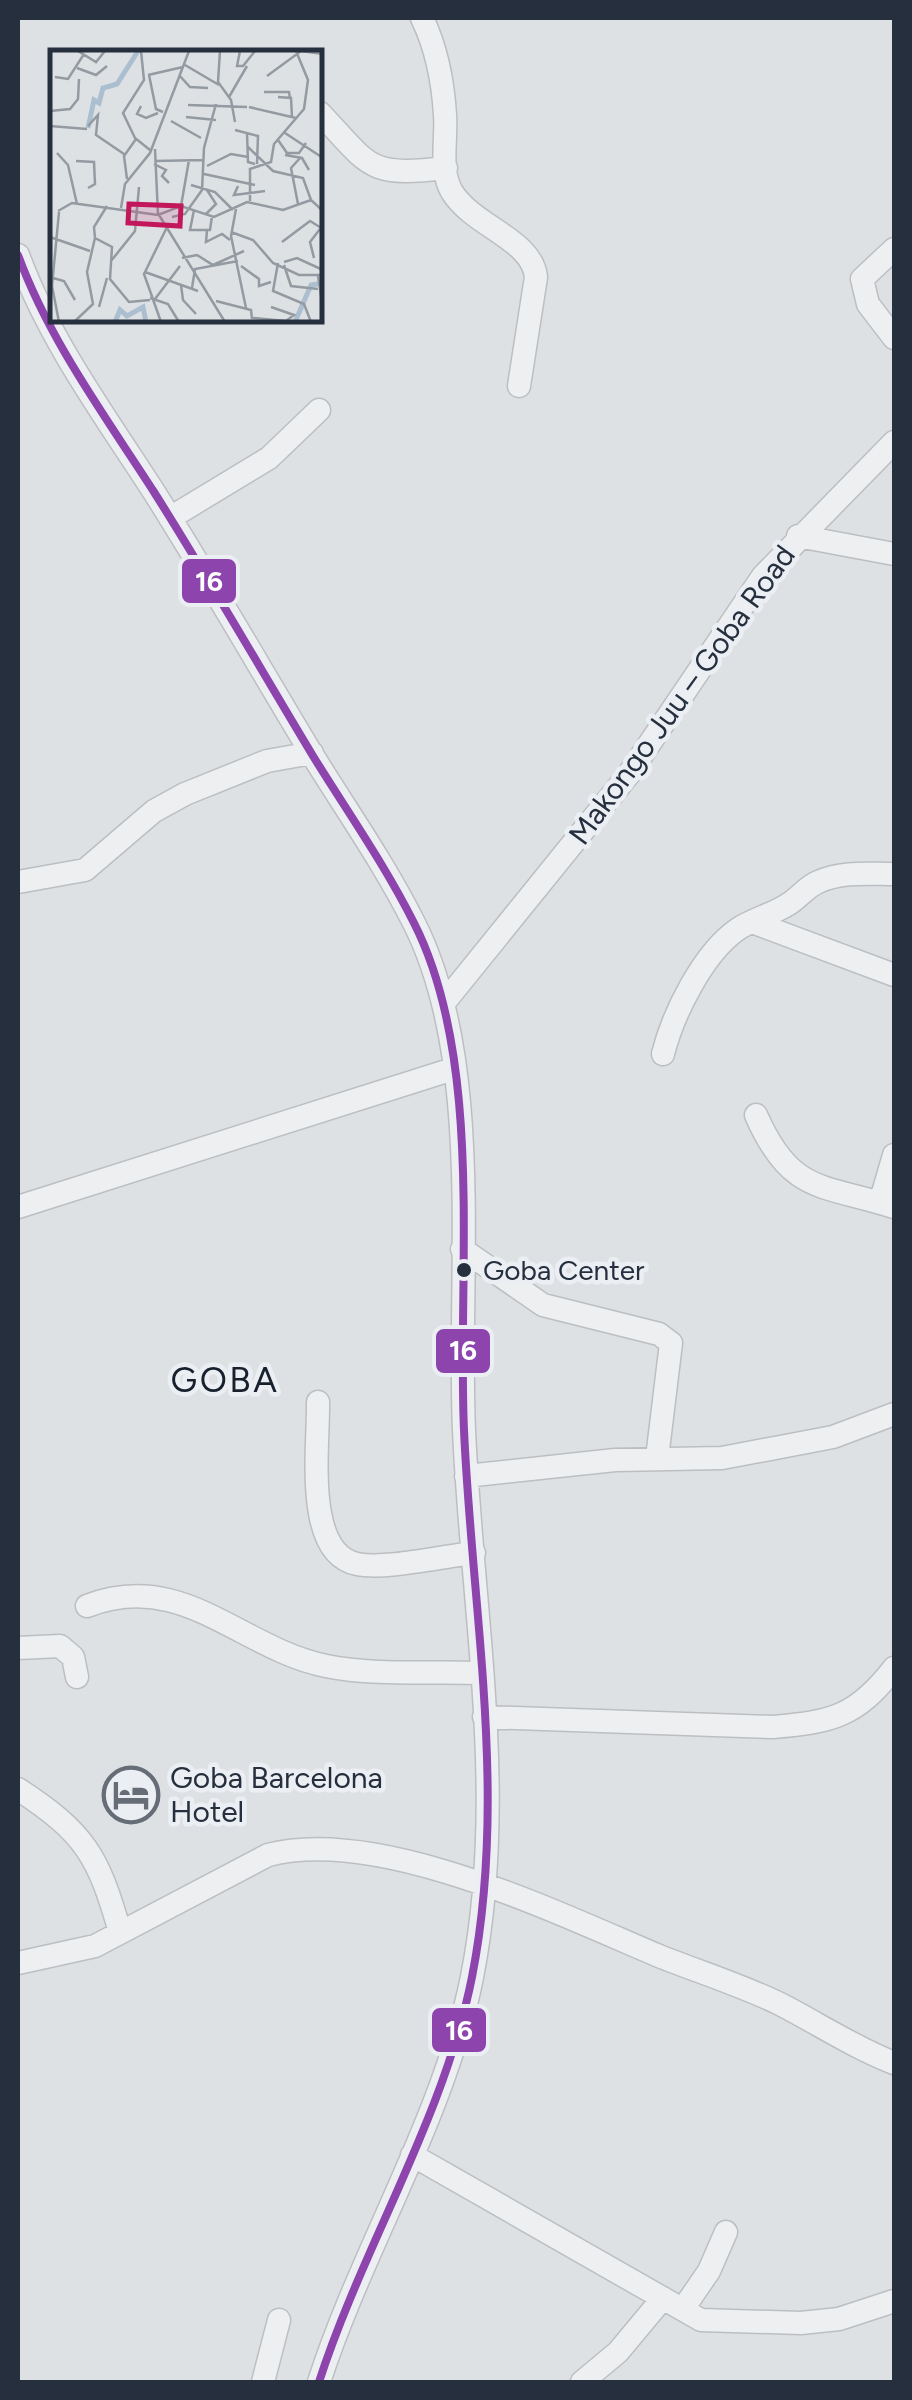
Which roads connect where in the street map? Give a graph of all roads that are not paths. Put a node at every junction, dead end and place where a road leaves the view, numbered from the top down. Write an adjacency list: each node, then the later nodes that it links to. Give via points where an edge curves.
1 (422, 18): 3 (street, via 442,87)
2 (322, 114): 3 (street, via 378,170)
3 (446, 168): 9 (street, via 451,190 481,224 534,262)
4 (894, 249): 8 (street, via 862,279 868,304)
5 (18, 255): 6 (street)
6 (50, 321)
7 (50, 322): 12 (street)
8 (894, 338)
9 (519, 386)
10 (319, 410): 12 (street, via 270,458)
11 (894, 442): 13 (street, Makongo Juu – Goba Road)
12 (170, 518): 15 (street)
13 (798, 536): 14 (street); 20 (street, Makongo Juu – Goba Road, via 763,576 629,774)
14 (894, 554)
15 (312, 754): 17 (street, via 267,761 185,794 154,811 84,870); 20 (street, via 414,923)
16 (894, 874): 18 (street, via 849,873 817,882)
17 (18, 882)
18 (752, 922): 19 (street); 21 (street, via 725,940 699,978)
19 (894, 975)
20 (443, 1004): 22 (street)
21 (663, 1054)
22 (453, 1070): 26 (street); 27 (street)
23 (756, 1115): 25 (street, via 768,1140 802,1178 829,1193)
24 (894, 1155): 25 (street)
25 (887, 1205)
26 (18, 1208)
27 (462, 1249): 30 (street, via 542,1305 660,1334 671,1343); 31 (street)
28 (318, 1402): 32 (street, via 320,1531 337,1556 359,1564)
29 (894, 1414): 30 (street, via 833,1437 722,1458)
30 (657, 1458): 31 (street)
31 (466, 1476): 32 (street)
32 (474, 1553): 36 (street)
33 (87, 1606): 36 (street, via 137,1594 169,1598 330,1667)
34 (18, 1648): 37 (street, via 60,1646 73,1657)
35 (894, 1668): 38 (street, via 854,1712 813,1724)
36 (481, 1673): 38 (street)
37 (77, 1678)
38 (484, 1716): 40 (street)
39 (18, 1788): 41 (street, via 93,1853)
40 (486, 1889): 41 (street, via 400,1858 294,1848 212,1881); 43 (street, via 779,2004); 44 (street, via 471,1982)
41 (120, 1932): 42 (street, via 96,1946)
42 (18, 1963)
43 (894, 2063)
44 (412, 2155): 47 (street); 50 (street)
45 (726, 2232): 47 (street, via 709,2271)
46 (894, 2301): 47 (street, via 801,2323 721,2323)
47 (673, 2304): 51 (street)
48 (279, 2320): 49 (street)
49 (263, 2382)
50 (319, 2382)
51 (582, 2382)

